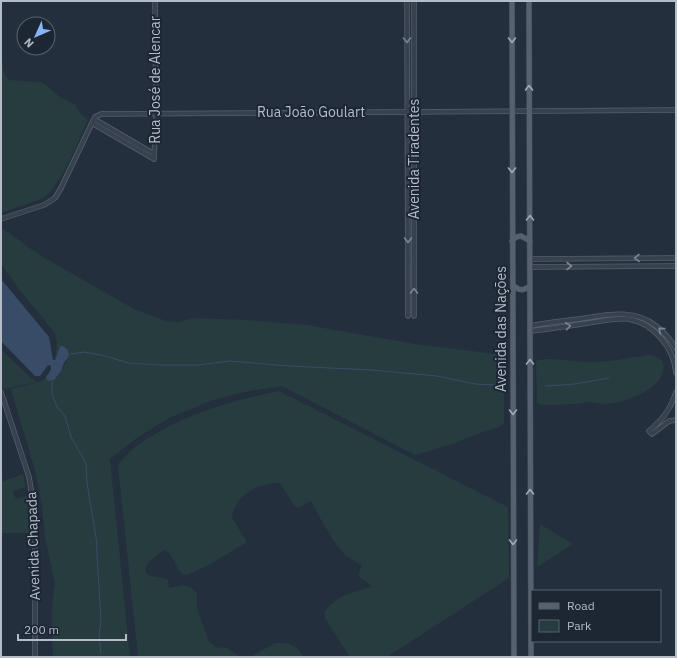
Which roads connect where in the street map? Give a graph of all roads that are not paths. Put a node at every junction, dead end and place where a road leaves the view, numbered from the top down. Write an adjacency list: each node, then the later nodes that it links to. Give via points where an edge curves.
1 (155, 1): 11 (street, Rua José de Alencar)
2 (407, 1): 7 (street, Avenida Tiradentes, one-way to 7)
3 (414, 1): 8 (street, Avenida Tiradentes)
4 (512, 1): 10 (main road, Avenida das Nações, one-way to 10)
5 (529, 1): 9 (main road, Avenida das Nações, one-way to 5)
6 (676, 110): 9 (street, Rua João Goulart)
7 (407, 111): 8 (street, Rua João Goulart); 11 (street, Rua João Goulart); 23 (street, Avenida Tiradentes, one-way to 23)
8 (414, 111): 10 (street, Rua João Goulart); 24 (street, Avenida Tiradentes, one-way to 8)
9 (529, 111): 10 (street, Rua João Goulart); 16 (main road, Avenida das Nações, one-way to 9)
10 (512, 112): 15 (main road, Avenida das Nações, one-way to 15)
11 (156, 113): 12 (street, Rua João Goulart, via 101,114); 13 (street, Rua José de Alencar)
12 (93, 121): 13 (street); 13 (street, Rua José de Alencar, via 154,160); 14 (street, via 55,198 44,205)
13 (154, 154)
14 (1, 219)
15 (512, 241): 16 (main road, via 518,236 523,236); 21 (main road, Avenida das Nações)
16 (530, 241): 18 (main road, Avenida das Nações)
17 (676, 258): 18 (street, one-way to 18)
18 (530, 259): 20 (main road, Avenida das Nações)
19 (676, 266): 20 (street, one-way to 19)
20 (530, 267): 22 (main road, Avenida das Nações)
21 (513, 285): 22 (main road, via 519,290); 32 (main road, Avenida das Nações, one-way to 32)
22 (530, 286): 25 (main road, Avenida das Nações)
23 (408, 316)
24 (414, 316)
25 (530, 329): 26 (street, one-way to 25, via 659,328 634,315 603,315); 27 (street, one-way to 27, via 611,319 633,321 653,330 663,340 674,357); 33 (main road, Avenida das Nações, one-way to 25)
26 (676, 349)
27 (676, 373)
28 (1, 392): 31 (street, Avenida Chapada, via 29,477 32,496)
29 (676, 392): 30 (street, via 664,418 650,432 669,421)
30 (676, 420)
31 (35, 657)
32 (514, 657)
33 (531, 657)

